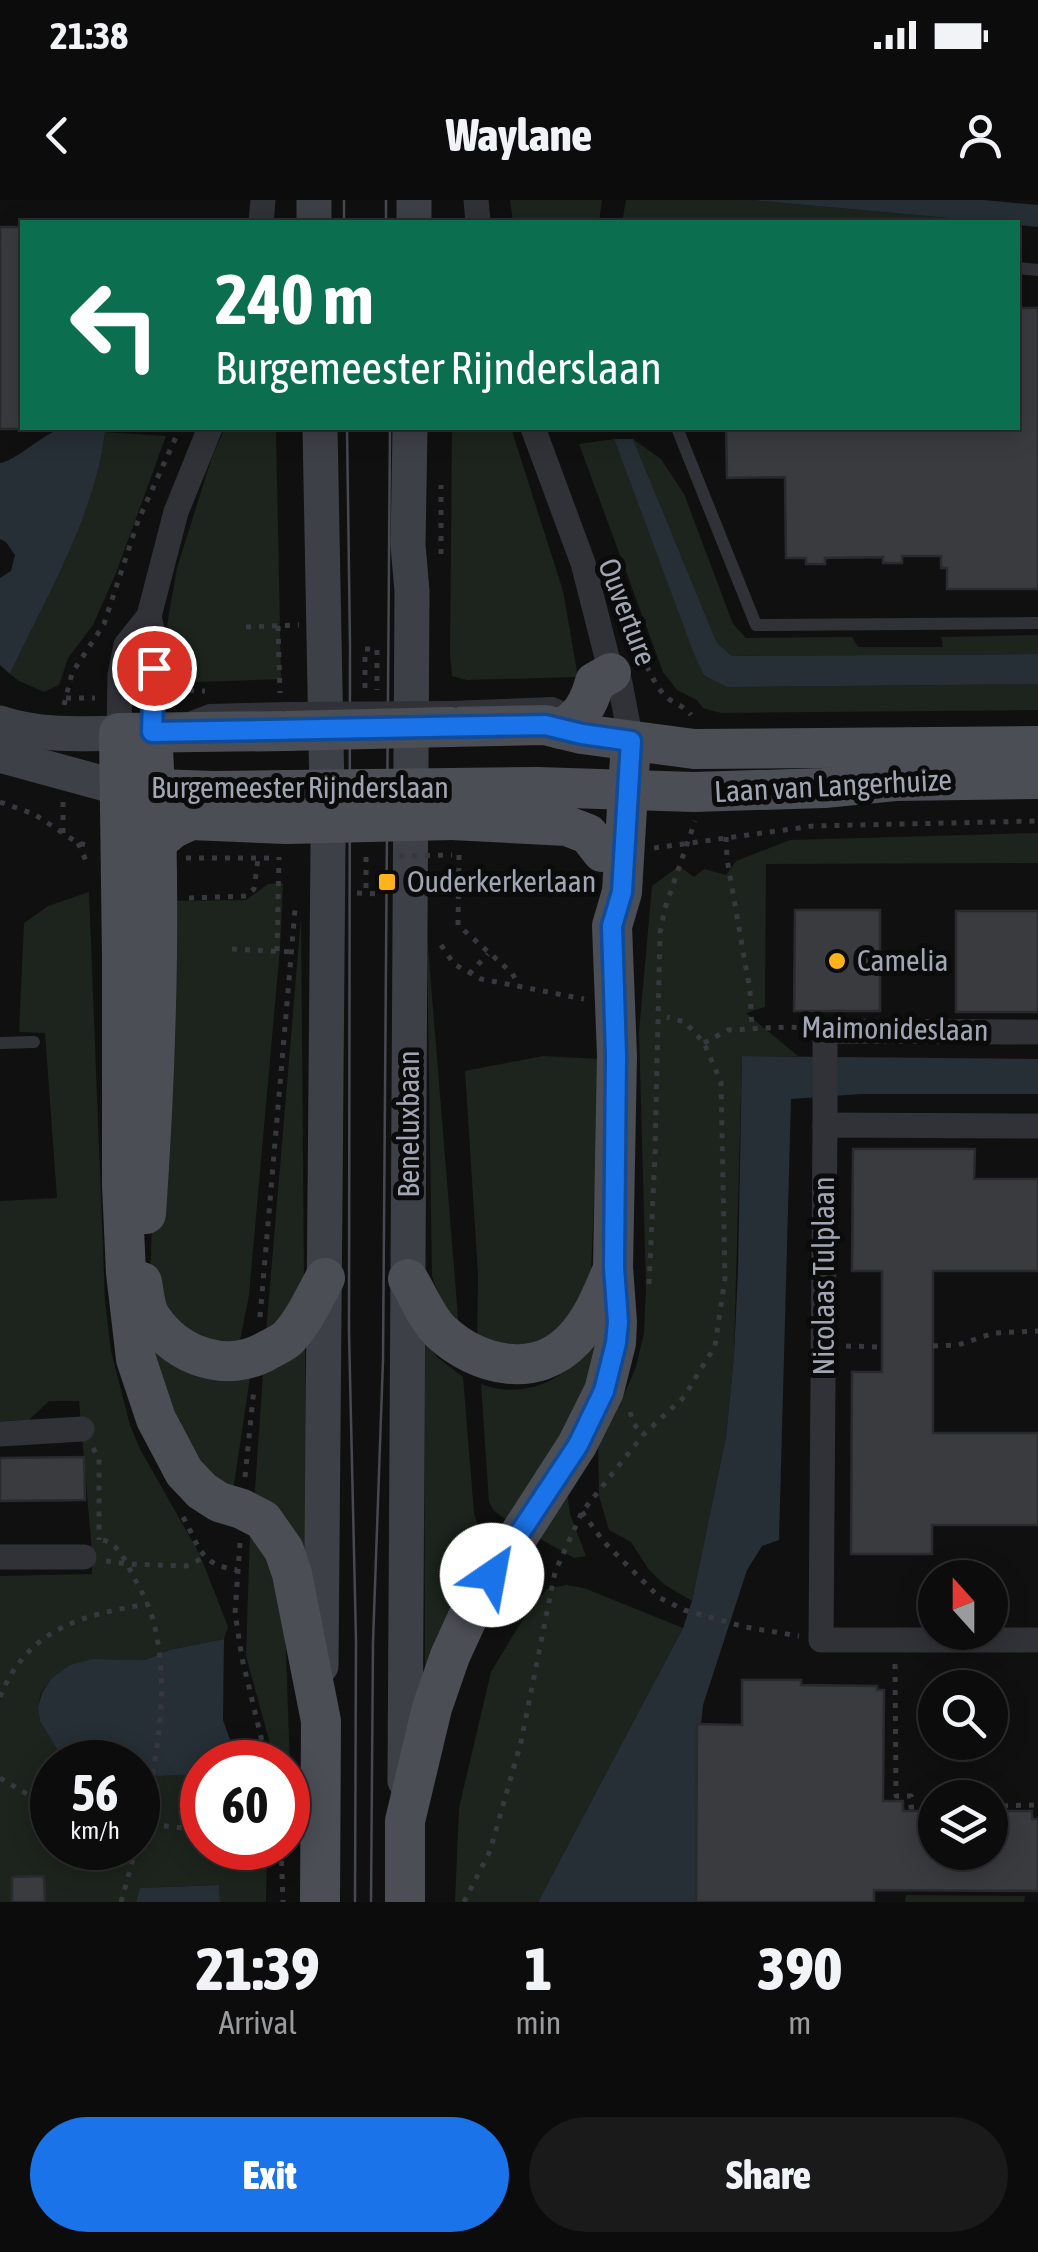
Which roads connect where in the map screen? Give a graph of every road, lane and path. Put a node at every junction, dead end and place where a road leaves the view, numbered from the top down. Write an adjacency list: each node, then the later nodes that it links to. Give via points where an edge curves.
1 (179, 430): 15 (path, via 138,520 104,624 72,673)
2 (209, 430): 19 (street, via 176,512 148,616 156,643)
3 (320, 430): 57 (main road, via 328,832)
4 (410, 430): 58 (main road, Beneluxbaan)
5 (533, 430): 12 (street, Ouverture, via 583,564)
6 (679, 430): 8 (lane, via 756,625)
7 (614, 576): 21 (path, Ouverture, via 653,679 690,714)
8 (1038, 622)
9 (246, 626): 10 (path)
10 (278, 626): 11 (path, via 302,625); 16 (path)
11 (302, 635)
12 (611, 673): 18 (street, Ouverture, via 620,683); 18 (main road, via 595,682 589,701)
13 (365, 688): 14 (path, via 365,649 376,649)
14 (377, 692)
15 (63, 710)
16 (285, 711): 18 (main road, Burgemeester Rijnderslaan, bridge); 19 (main road, Burgemeester Rijnderslaan)
17 (0, 723): 19 (main road, Burgemeester Rijnderslaan, via 63,735)
18 (594, 731): 21 (main road, Laan van Langerhuize); 26 (main road)
19 (135, 733): 24 (main road)
20 (1038, 746): 21 (main road, Laan van Langerhuize)
21 (694, 748)
22 (0, 755): 24 (main road, Burgemeester Rijnderslaan)
23 (1038, 779): 25 (main road, Laan van Langerhuize)
24 (138, 789): 29 (main road, Burgemeester Rijnderslaan, via 213,791); 30 (main road); 69 (main road, via 122,957 122,1166 136,1359 156,1420 184,1472 219,1502)
25 (694, 792): 26 (main road, Laan van Langerhuize); 32 (path)
26 (594, 804): 27 (main road, Burgemeester Rijnderslaan); 27 (main road); 40 (main road); 40 (main road, Beneluxbaan, via 622,892)
27 (454, 821): 29 (main road, Burgemeester Rijnderslaan, bridge); 44 (path, via 458,925)
28 (1038, 821): 31 (path, Laan van Langerhuize, via 813,826)
29 (284, 824): 30 (main road); 42 (path)
30 (175, 831): 64 (main road, via 155,1014 142,1283 150,1317 176,1344 202,1358)
31 (726, 838): 32 (path, Laan van Langerhuize); 48 (path)
32 (687, 844): 59 (path, via 660,932)
33 (366, 857): 36 (path)
34 (258, 858): 38 (path, via 254,889 246,896)
35 (357, 893): 36 (path)
36 (366, 894): 37 (path)
37 (382, 894)
38 (183, 898)
39 (296, 898): 43 (path)
40 (612, 926): 56 (main road, Beneluxbaan)
41 (232, 950): 42 (path)
42 (277, 951): 43 (path)
43 (292, 952): 64 (path)
44 (489, 954): 45 (path); 46 (path, via 520,987)
45 (470, 974)
46 (590, 1000)
47 (667, 1017): 53 (path, via 685,1022)
48 (752, 1029): 50 (path, Maimonideslaan, via 787,1027); 53 (path, Maimonideslaan, via 728,1030)
49 (1038, 1032): 50 (street, Maimonideslaan)
50 (826, 1040): 54 (street, Nicolaas Tulplaan)
51 (0, 1042): 52 (lane)
52 (34, 1042)
53 (704, 1043): 68 (path, via 721,1082 725,1278 715,1346 684,1398)
54 (825, 1114): 55 (street); 61 (street, Nicolaas Tulplaan)
55 (1038, 1126)
56 (614, 1267): 58 (main road, via 574,1340 528,1365 474,1356 438,1330); 88 (main road, Beneluxbaan, via 618,1322 604,1391 578,1445 472,1608 432,1708)
57 (325, 1278): 64 (main road, via 286,1340); 80 (main road)
58 (408, 1278): 88 (main road, Beneluxbaan)
59 (648, 1287)
60 (1038, 1330): 63 (path)
61 (823, 1346): 62 (path); 76 (street, Nicolaas Tulplaan)
62 (881, 1346)
63 (933, 1346)
64 (256, 1357): 69 (path)
65 (626, 1400): 68 (path)
66 (82, 1428): 67 (street); 71 (path, via 99,1459)
67 (0, 1434)
68 (643, 1435): 70 (path)
69 (242, 1509): 80 (main road, via 262,1520 284,1550); 82 (path, via 236,1613)
70 (582, 1512): 76 (path, via 660,1598 744,1627); 95 (path, via 555,1572 521,1742 490,1850)
71 (92, 1548): 72 (street); 74 (path); 74 (path, via 111,1542)
72 (0, 1557)
73 (205, 1557): 74 (path, via 186,1566)
74 (128, 1564): 75 (path)
75 (148, 1604): 79 (path, via 80,1618 48,1635 27,1653); 81 (path, via 161,1687)
76 (821, 1640): 77 (street)
77 (895, 1640): 78 (street); 87 (path, via 896,1796 910,1796 910,1807)
78 (1038, 1640)
79 (0, 1697)
80 (321, 1722): 93 (main road)
81 (157, 1740)
82 (262, 1740)
83 (0, 1778): 84 (path)
84 (30, 1796)
85 (1008, 1806): 86 (path)
86 (1038, 1806)
87 (918, 1807)
88 (405, 1820): 94 (main road, Beneluxbaan)
89 (130, 1870): 91 (path)
90 (282, 1870): 92 (path)
91 (121, 1902)
92 (283, 1902)
93 (320, 1902)
94 (405, 1902)
95 (464, 1902)

